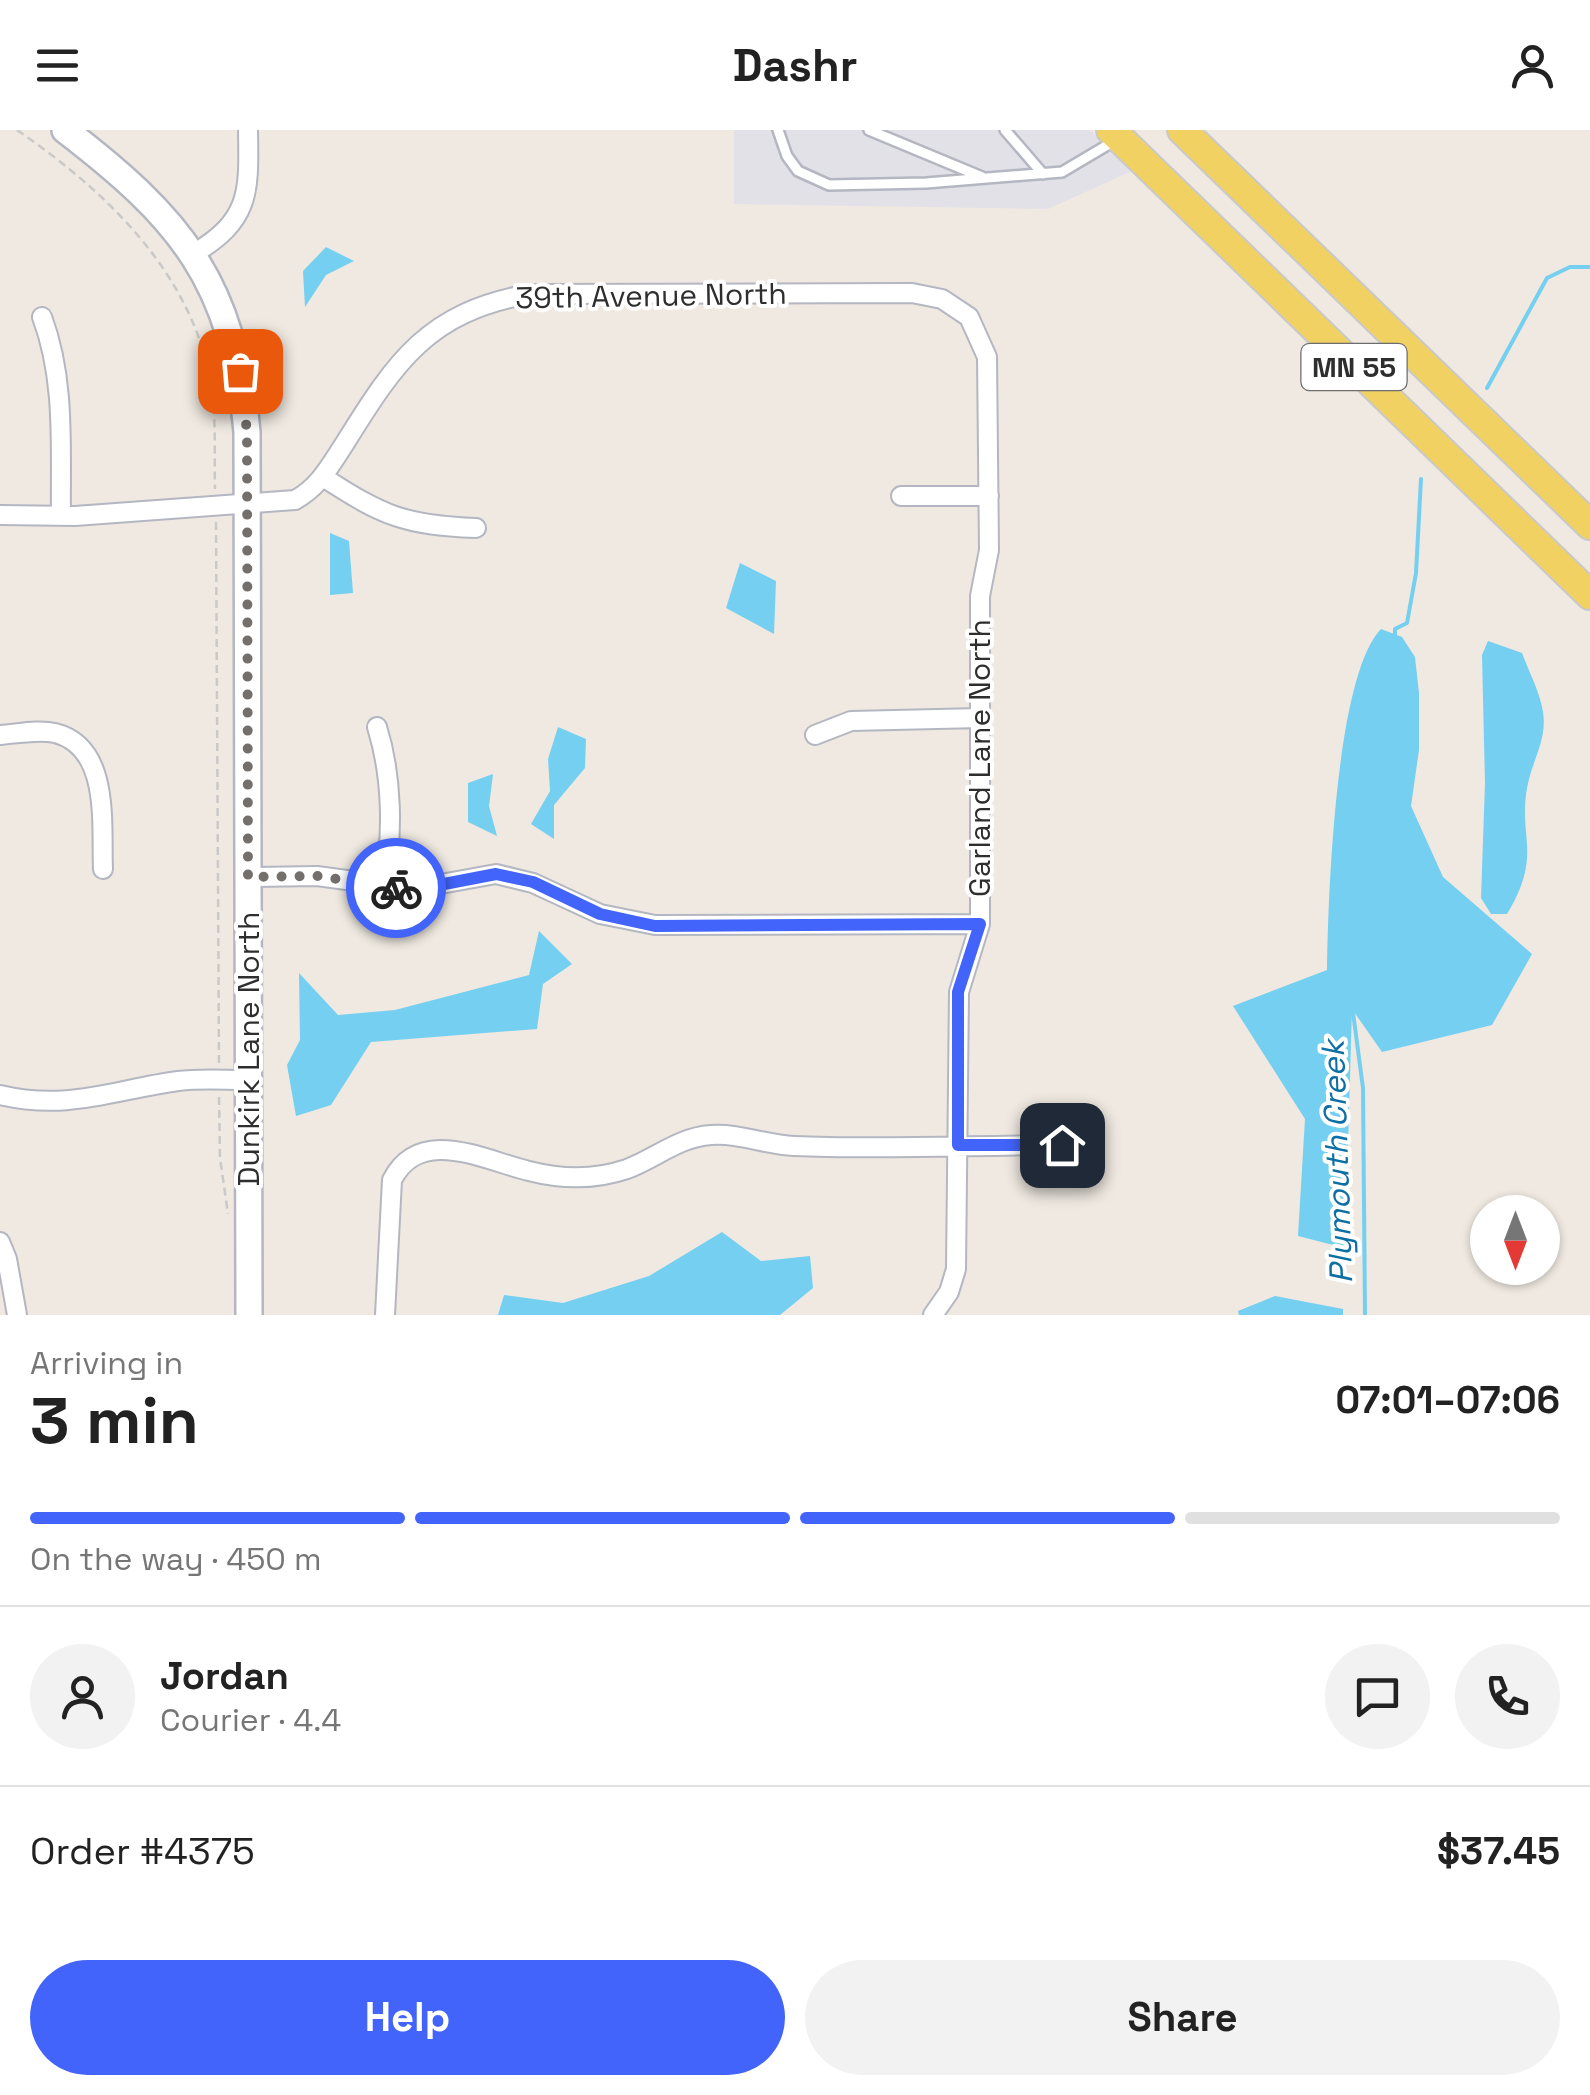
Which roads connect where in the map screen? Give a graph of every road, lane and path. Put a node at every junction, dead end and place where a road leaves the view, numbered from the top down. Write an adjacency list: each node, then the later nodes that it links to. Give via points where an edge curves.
1 (18, 130): 18 (path, via 120,213 169,281 209,374)
2 (65, 130): 11 (street, Dunkirk Lane North, via 158,208)
3 (248, 130): 11 (street, via 245,204 220,239)
4 (778, 130): 10 (lane, via 798,172 829,184)
5 (869, 130): 10 (lane)
6 (1005, 130): 9 (lane)
7 (1182, 130): 21 (main road, MN 55)
8 (1118, 133): 9 (lane, via 1062,172); 23 (main road, MN 55)
9 (1043, 174): 10 (lane)
10 (984, 178)
11 (194, 254): 17 (street, Dunkirk Lane North, via 236,351 247,432)
12 (42, 316): 20 (street, via 60,399)
13 (968, 318): 14 (street, 39th Avenue North, via 942,299 912,293 529,294 498,300 450,318 402,357); 16 (street, Garland Lane North, via 987,357)
14 (323, 478): 17 (street, 39th Avenue North, via 294,500); 22 (street, via 394,519)
15 (901, 496): 16 (street)
16 (989, 496): 24 (street, Garland Lane North)
17 (247, 504): 18 (street, 39th Avenue North); 29 (street, Dunkirk Lane North)
18 (216, 506): 20 (street, 39th Avenue North); 32 (path)
19 (0, 515): 20 (street, 39th Avenue North)
20 (61, 516)
21 (1590, 526)
22 (476, 528)
23 (1590, 595)
24 (980, 718): 27 (street, via 851,720); 31 (street, Garland Lane North)
25 (377, 726): 30 (street, via 387,777)
26 (0, 735): 28 (street, via 54,733 85,751 98,785)
27 (815, 735)
28 (104, 869)
29 (248, 877): 30 (street, via 317,876); 33 (street, Dunkirk Lane North)
30 (383, 886): 31 (street, via 413,890 496,874 533,882 600,914 655,926)
31 (980, 924): 35 (street, Garland Lane North, via 958,992)
32 (219, 1080): 33 (street); 34 (street, via 81,1102); 37 (path)
33 (248, 1080): 40 (street, Dunkirk Lane North)
34 (0, 1094)
35 (958, 1145): 36 (street); 41 (street, via 798,1146 715,1134 693,1137 625,1169 564,1177 446,1149 420,1151 392,1180); 42 (street, Garland Lane North, via 956,1269)
36 (1062, 1145)
37 (228, 1224)
38 (0, 1242): 39 (street)
39 (18, 1315)
40 (249, 1315)
41 (385, 1315)
42 (933, 1315)

